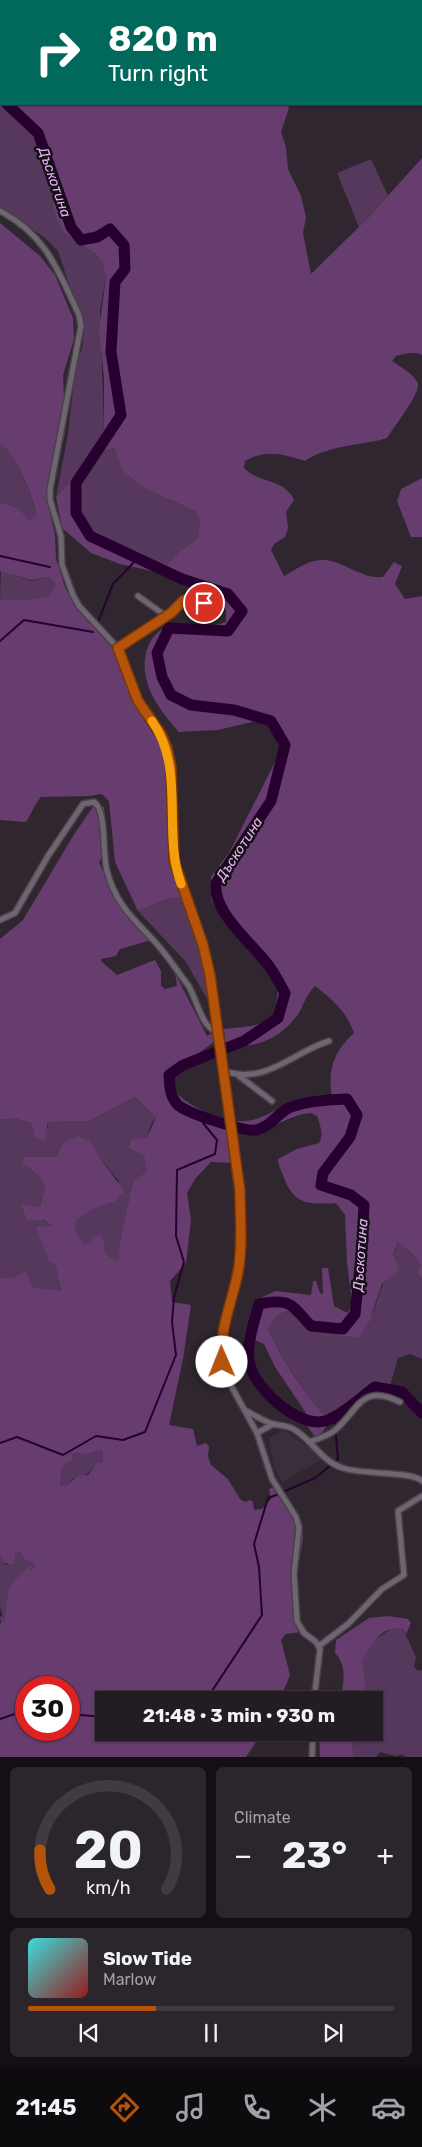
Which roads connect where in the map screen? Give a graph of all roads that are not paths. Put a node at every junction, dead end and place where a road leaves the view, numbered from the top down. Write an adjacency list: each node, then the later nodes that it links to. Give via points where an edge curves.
1 (0, 211): 5 (street, via 31,231 46,248 79,315 80,339 69,383 50,500 61,536 62,565 71,590 79,606)
2 (138, 596): 4 (street)
3 (216, 608): 4 (street, via 184,600)
4 (166, 616): 5 (street)
5 (118, 648): 7 (street, via 138,701 167,748 171,767 174,861 203,945)
6 (0, 920): 7 (street, via 15,912 83,804 94,802 103,815 105,864 114,895 171,960 194,996 206,1025)
7 (217, 1032): 9 (street)
8 (329, 1041): 10 (street, via 311,1046 275,1068)
9 (223, 1072): 10 (street); 13 (street, via 240,1191 241,1227 238,1271 222,1332 221,1351 224,1371)
10 (239, 1076): 11 (street)
11 (272, 1101)
12 (400, 1402): 16 (street, via 382,1395 367,1398 350,1410 336,1430)
13 (244, 1410): 14 (street); 15 (street)
14 (273, 1424): 15 (street); 16 (street, via 293,1428)
15 (257, 1433): 19 (street, via 272,1478 299,1528 294,1574 296,1621 304,1634)
16 (309, 1442): 17 (street, via 322,1456 342,1468 411,1475)
17 (422, 1482)
18 (422, 1496): 19 (street, via 398,1511 404,1574 382,1589 348,1624)
19 (319, 1646): 20 (street)
20 (315, 1691)
21 (313, 1741): 22 (street)
22 (312, 1757)

